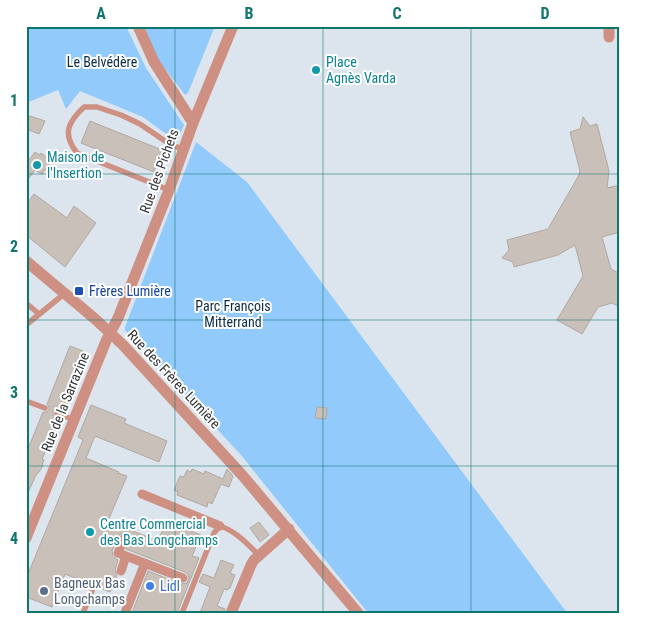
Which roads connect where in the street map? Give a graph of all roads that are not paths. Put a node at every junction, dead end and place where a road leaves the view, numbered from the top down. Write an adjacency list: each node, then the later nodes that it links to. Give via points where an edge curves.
1 (138, 26): 3 (street, Rue des Pichets, via 154,62)
2 (233, 26): 3 (street)
3 (193, 123): 4 (street, Rue des Pichets)
4 (183, 150): 5 (street, Rue des Pichets); 5 (lane, via 140,124 97,107 84,107 71,121 68,139 77,152)
5 (169, 190): 11 (street, Rue des Pichets)
6 (26, 261): 7 (street, Rue des Frères Lumière)
7 (64, 294): 9 (lane); 11 (street, Rue des Frères Lumière)
8 (26, 303): 9 (lane)
9 (39, 314): 10 (lane)
10 (26, 325)
11 (110, 332): 15 (street, Rue de la Sarrazine); 18 (street, Rue des Frères Lumière)
12 (26, 401): 13 (lane)
13 (45, 408)
14 (57, 413): 15 (lane)
15 (74, 420): 20 (street, Rue de la Sarrazine)
16 (142, 494): 17 (street)
17 (220, 526): 21 (lane, via 229,529); 29 (lane, via 214,533)
18 (289, 529): 21 (street); 31 (street, Rue des Frères Lumière)
19 (125, 537): 22 (street, via 118,553)
20 (26, 538)
21 (259, 555): 30 (street, via 251,565)
22 (126, 556): 23 (street); 24 (street)
23 (145, 564): 25 (street); 28 (street)
24 (121, 571)
25 (183, 578)
26 (92, 591): 27 (lane)
27 (83, 613)
28 (125, 613)
29 (182, 613)
30 (231, 613)
31 (358, 613)

